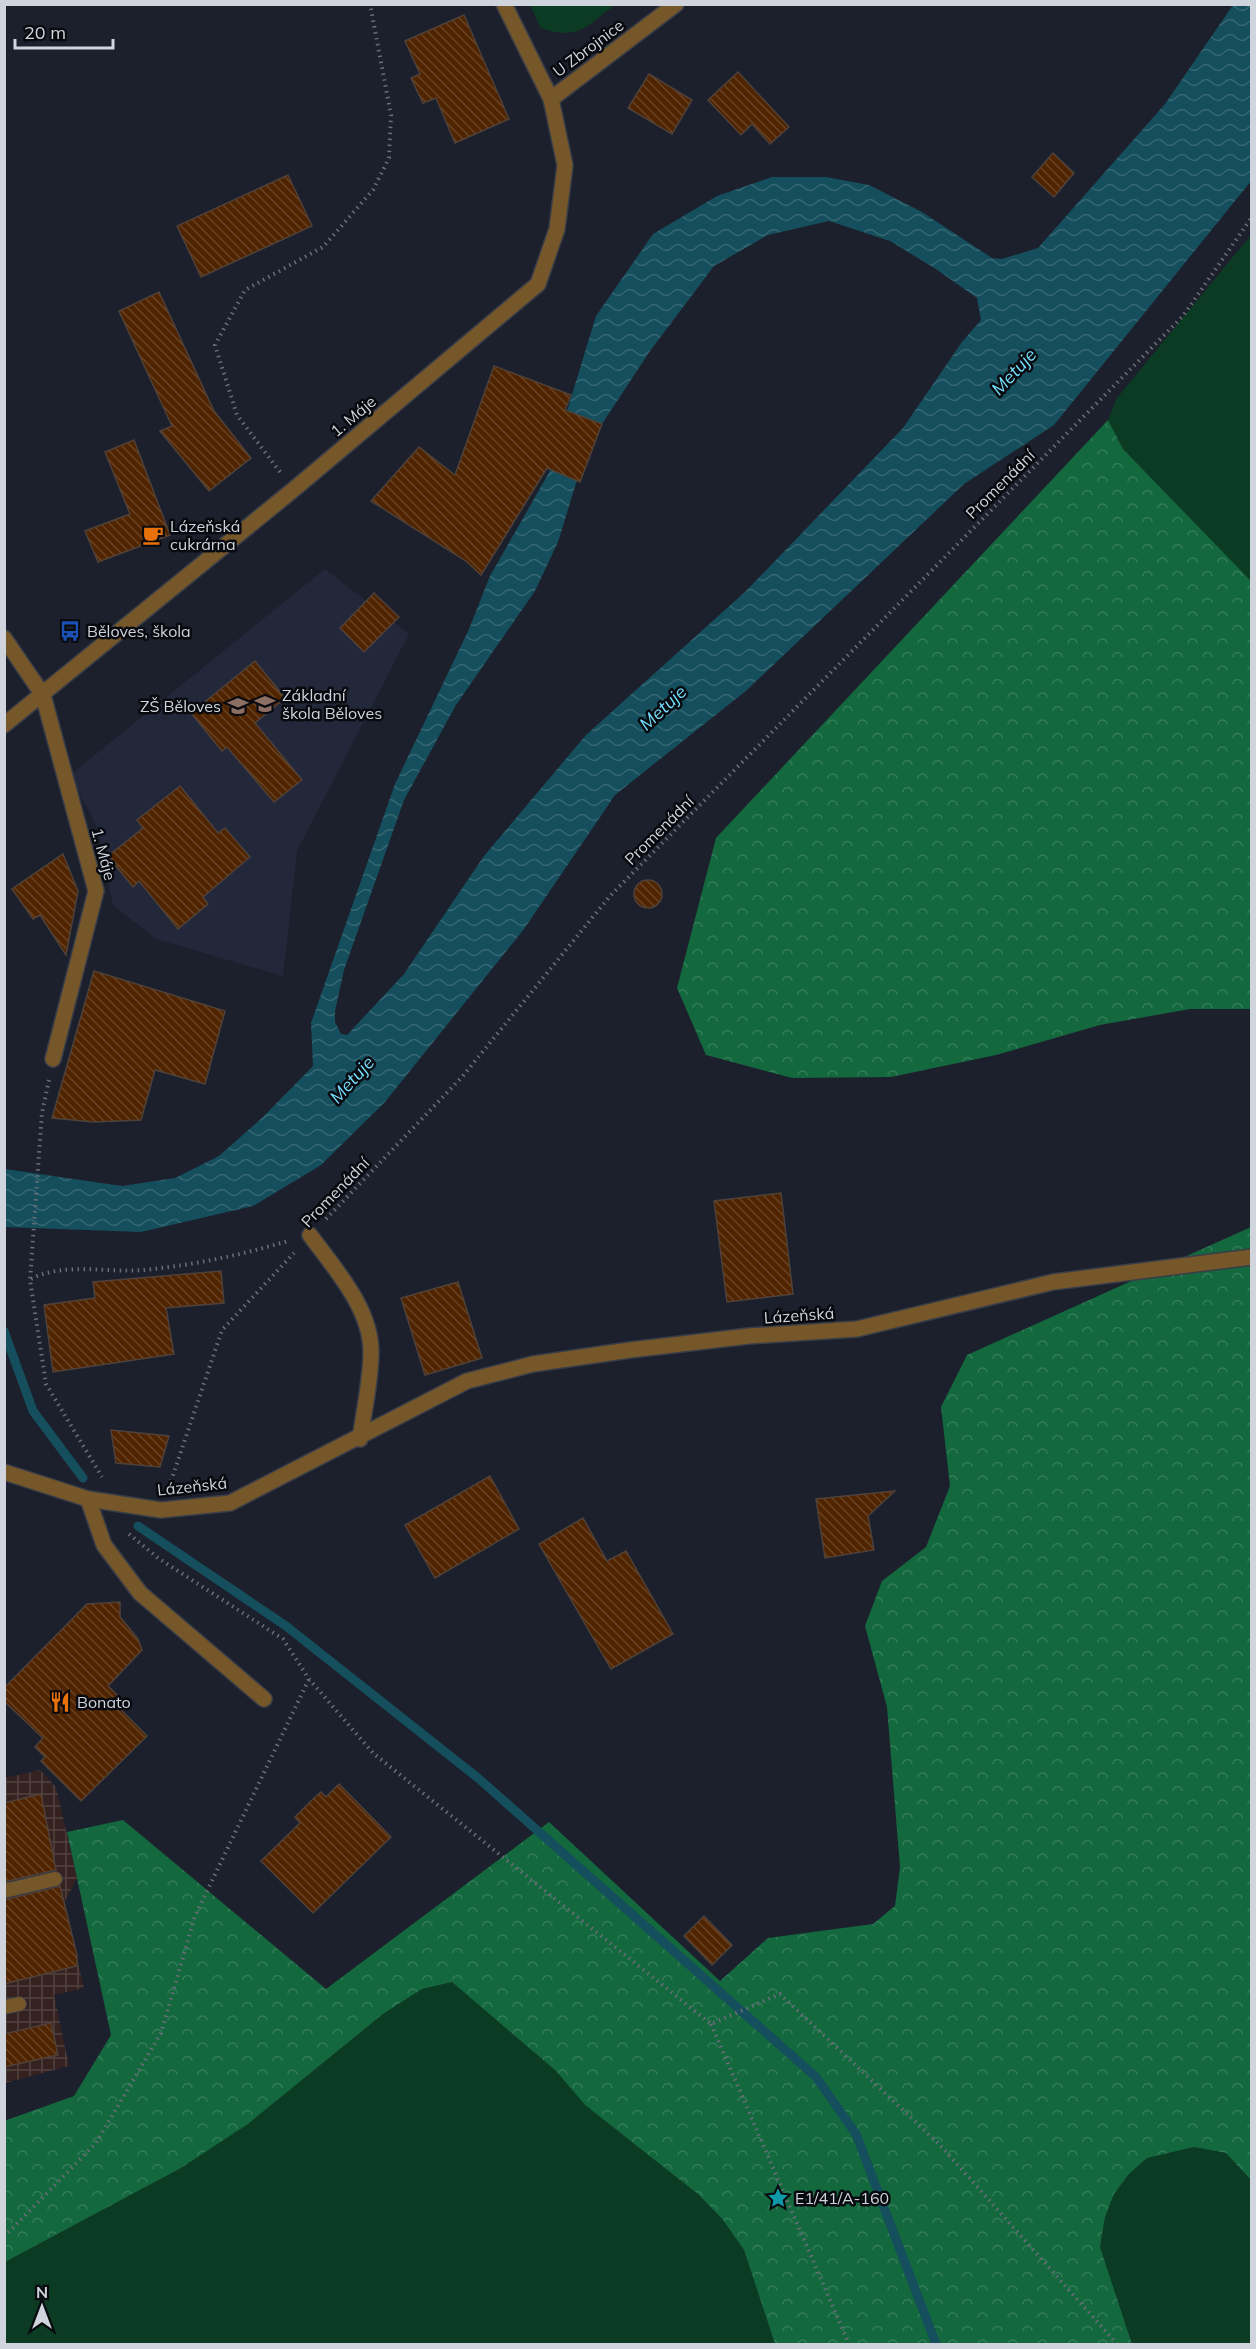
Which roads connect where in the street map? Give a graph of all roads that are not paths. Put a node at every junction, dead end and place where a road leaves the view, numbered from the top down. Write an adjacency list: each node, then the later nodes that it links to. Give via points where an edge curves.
1 (504, 4): 3 (street, 1. Máje)
2 (676, 4): 3 (street, U Zbrojnice)
3 (551, 99): 5 (street, 1. Máje, via 565,165 557,229 538,284)
4 (4, 638): 5 (street)
5 (43, 695): 6 (street, 1. Máje); 7 (street, 1. Máje, via 96,891)
6 (4, 725)
7 (53, 1059)
8 (310, 1235): 10 (street, via 349,1289 365,1322 371,1350)
9 (1251, 1257): 10 (street, Lázeňská, via 1053,1282 857,1329 749,1336 533,1364 467,1381)
10 (360, 1438): 12 (street, Lázeňská, via 230,1503 161,1510)
11 (4, 1472): 12 (street, Lázeňská)
12 (88, 1499): 13 (street, via 104,1545 140,1593)
13 (264, 1699)
14 (55, 1880): 15 (lane)
15 (4, 1891)
16 (19, 2004): 17 (lane)
17 (4, 2007)

